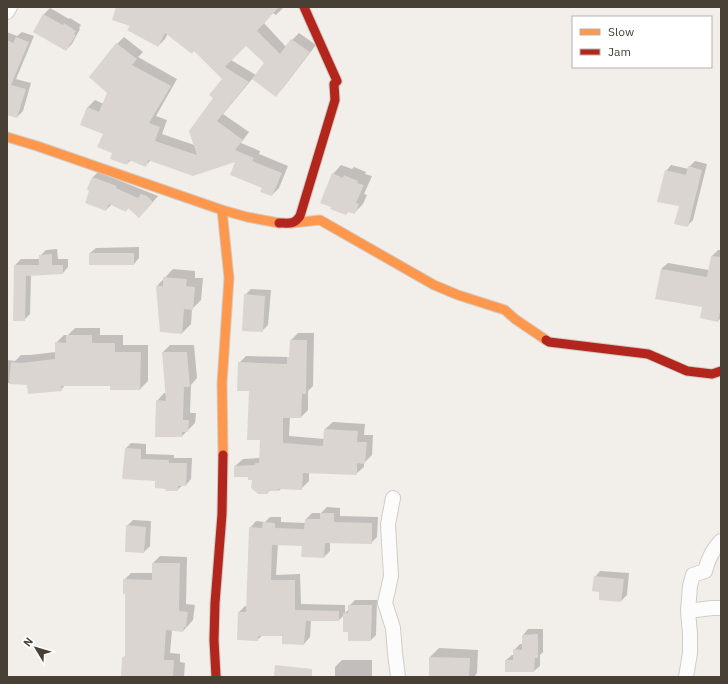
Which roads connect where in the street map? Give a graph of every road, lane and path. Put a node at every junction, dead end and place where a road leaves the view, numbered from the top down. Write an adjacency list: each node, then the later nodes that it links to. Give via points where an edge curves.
1 (10, 7): 3 (street)
2 (304, 7): 6 (street, via 337,81 334,84 335,100 306,197 299,218)
3 (7, 12)
4 (7, 137): 5 (street)
5 (222, 210): 6 (street, via 278,223); 12 (street, via 229,278 222,383 222,514 214,640)
6 (292, 223): 7 (street, via 320,220 434,285 505,310 549,342 648,354 687,371 712,374)
7 (721, 371)
8 (392, 498): 13 (street, via 388,524 391,576 385,603 393,628)
9 (721, 541): 11 (street, via 711,553 706,571 693,575)
10 (721, 608): 11 (street)
11 (688, 611): 14 (street, via 690,653)
12 (216, 677)
13 (398, 677)
14 (686, 677)

